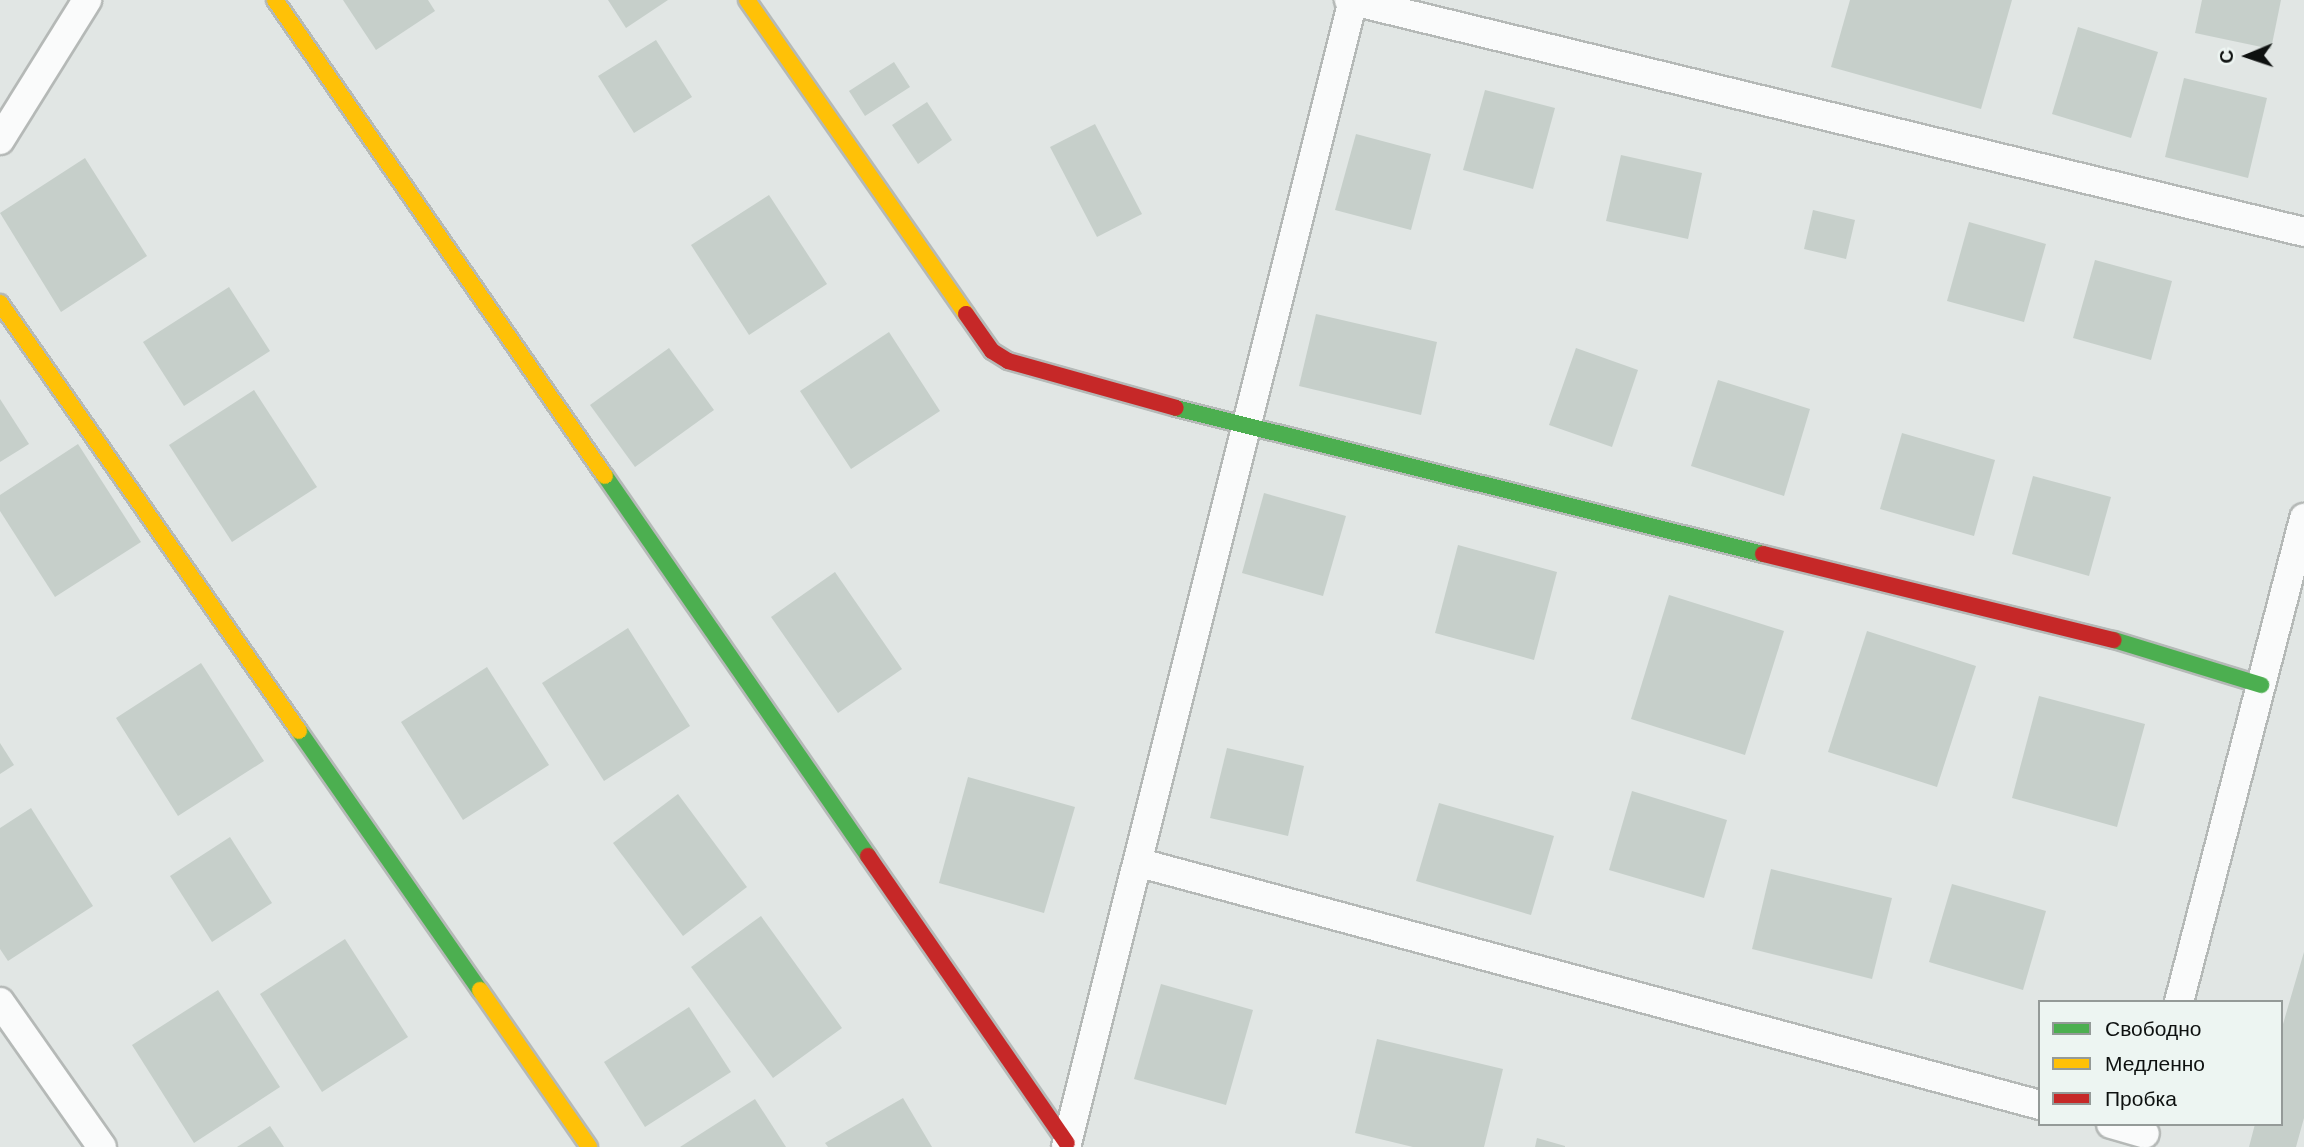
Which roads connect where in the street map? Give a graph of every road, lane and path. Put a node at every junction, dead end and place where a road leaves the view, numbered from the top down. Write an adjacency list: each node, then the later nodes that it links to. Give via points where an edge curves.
1 (88, 0): 5 (street)
2 (275, 0): 17 (street)
3 (747, 0): 8 (street, via 992,351 1008,361)
4 (1352, 1): 6 (street); 8 (street)
5 (0, 140)
6 (2304, 232)
7 (0, 303): 19 (street)
8 (1249, 428): 10 (street, via 2107,638); 11 (street)
9 (2304, 518): 10 (street)
10 (2261, 685): 12 (street)
11 (1140, 863): 14 (street); 17 (street)
12 (2180, 1000)
13 (0, 1002): 18 (street)
14 (2038, 1104)
15 (2116, 1126): 16 (street)
16 (2145, 1135)
17 (1067, 1145)
18 (102, 1147)
19 (589, 1147)

